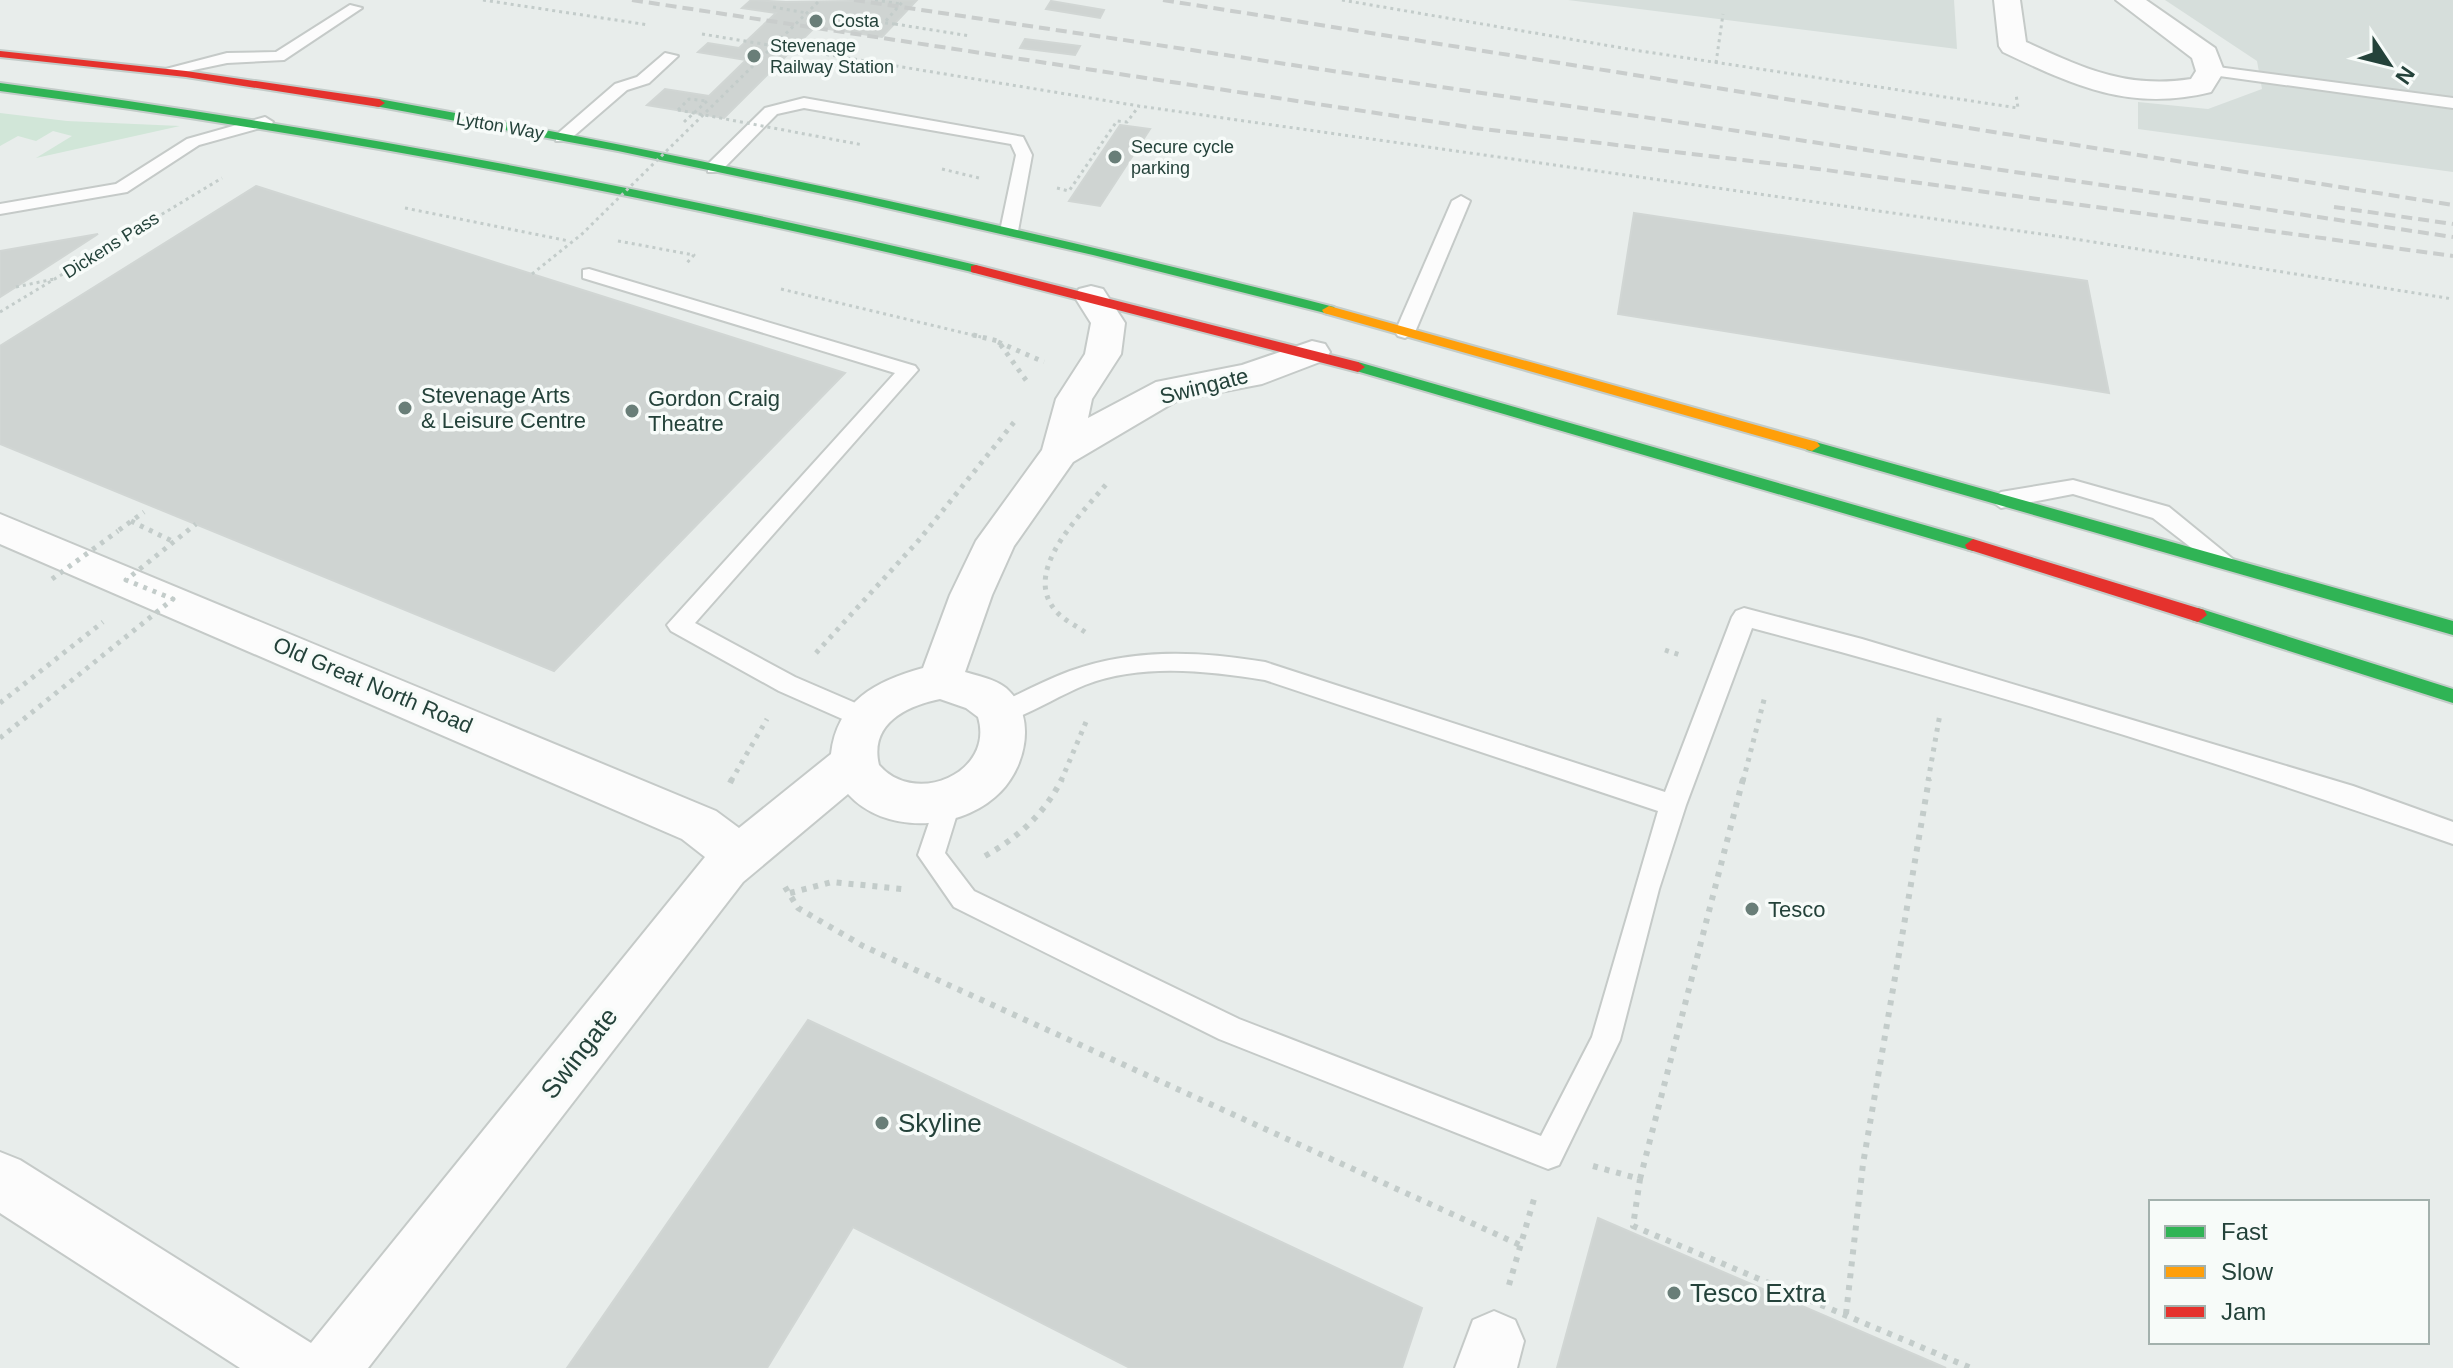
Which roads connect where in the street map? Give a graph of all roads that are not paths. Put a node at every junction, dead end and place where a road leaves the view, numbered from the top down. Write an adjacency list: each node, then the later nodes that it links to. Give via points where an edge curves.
1 (2007, 0): 8 (street, via 2013,46 2090,82 2164,92 2201,86)
2 (2129, 0): 8 (street, via 2205,54)
3 (355, 8): 6 (lane)
4 (0, 54): 7 (main road, Lytton Way)
5 (670, 56): 13 (lane, via 643,80 621,87)
6 (279, 57): 7 (lane, via 227,58); 10 (lane)
7 (170, 70): 10 (main road, Lytton Way)
8 (2210, 71): 11 (lane)
9 (0, 87): 12 (main road)
10 (285, 89): 13 (main road, Lytton Way)
11 (2453, 103)
12 (265, 122): 16 (lane, via 193,142 121,188); 19 (main road, via 700,204)
13 (562, 138): 14 (main road, Lytton Way)
14 (714, 168): 17 (main road, Lytton Way); 17 (lane, via 771,111 804,103 1017,140 1024,155)
15 (1461, 201): 20 (lane)
16 (0, 209)
17 (1009, 231): 20 (main road, Lytton Way)
18 (589, 274): 30 (lane, via 908,370 679,625 787,684)
19 (1091, 296): 21 (main road); 22 (street, Swingate, via 1108,323 1103,354 1074,399)
20 (1405, 332): 23 (main road, Lytton Way)
21 (1312, 352): 22 (street, Swingate, via 1249,376 1169,390); 28 (main road, via 1831,502)
22 (1060, 453): 27 (street, Swingate, via 996,541)
23 (1998, 500): 25 (main road, Lytton Way); 25 (lane, via 2073,487 2134,504 2161,512)
24 (0, 528): 34 (street, Old Great North Road, via 699,825)
25 (2234, 568): 26 (main road, Lytton Way)
26 (2453, 628)
27 (940, 682): 29 (street, via 987,698); 30 (street, via 885,699)
28 (2453, 696)
29 (1000, 714): 31 (street, via 1005,738 997,764 977,786); 32 (lane, via 1102,670 1163,662 1218,663 1265,671)
30 (860, 740): 31 (street, via 866,784 887,799 917,805); 34 (street, Swingate)
31 (948, 801): 32 (lane, via 931,855 964,899 1229,1029 1548,1154 1606,1040)
32 (1673, 805): 33 (lane, via 1744,617 2353,797)
33 (2453, 833)
34 (746, 850): 37 (street, Swingate, via 716,880)
35 (0, 1180): 36 (street)
36 (295, 1368)
37 (330, 1368)

